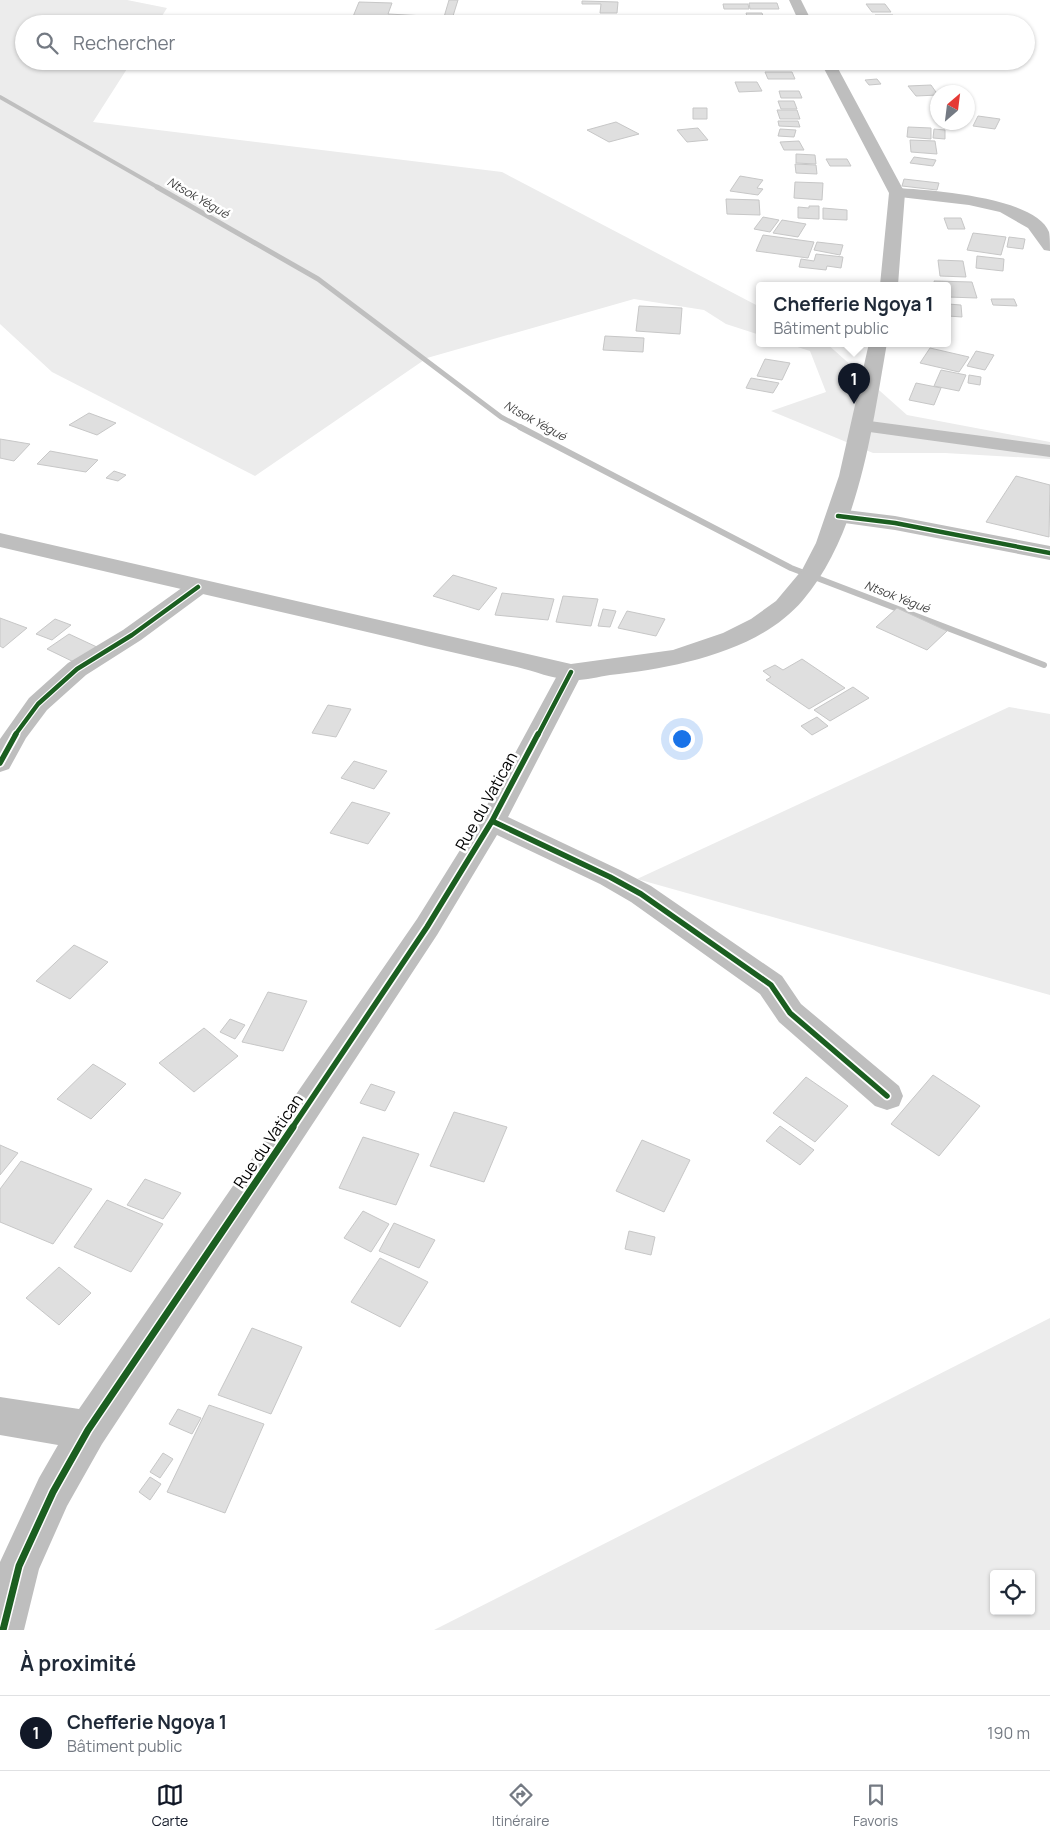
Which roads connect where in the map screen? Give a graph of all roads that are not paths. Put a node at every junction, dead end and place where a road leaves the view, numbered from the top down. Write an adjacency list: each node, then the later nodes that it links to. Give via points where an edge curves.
1 (795, 0): 2 (main road)
2 (802, 15)
3 (832, 70): 4 (main road)
4 (897, 193): 5 (main road, via 953,197 1009,211 1036,225); 6 (main road)
5 (1050, 246)
6 (888, 282)
7 (877, 347): 8 (main road)
8 (862, 426): 9 (main road); 10 (main road)
9 (1050, 451)
10 (838, 516): 12 (main road, via 895,523); 14 (main road, via 813,574 794,597 769,618 733,638 686,655)
11 (0, 540): 13 (main road)
12 (1050, 553)
13 (198, 587): 14 (main road); 15 (main road, via 132,635 77,669 38,704 15,735)
14 (571, 672): 16 (main road, Rue du Vatican)
15 (0, 763)
16 (492, 821): 17 (main road, via 641,894 771,985 790,1013); 19 (main road, Rue du Vatican, via 427,927)
17 (887, 1096)
18 (0, 1416): 19 (main road)
19 (88, 1430): 20 (main road, Rue du Vatican, via 53,1492 19,1566)
20 (3, 1630)

